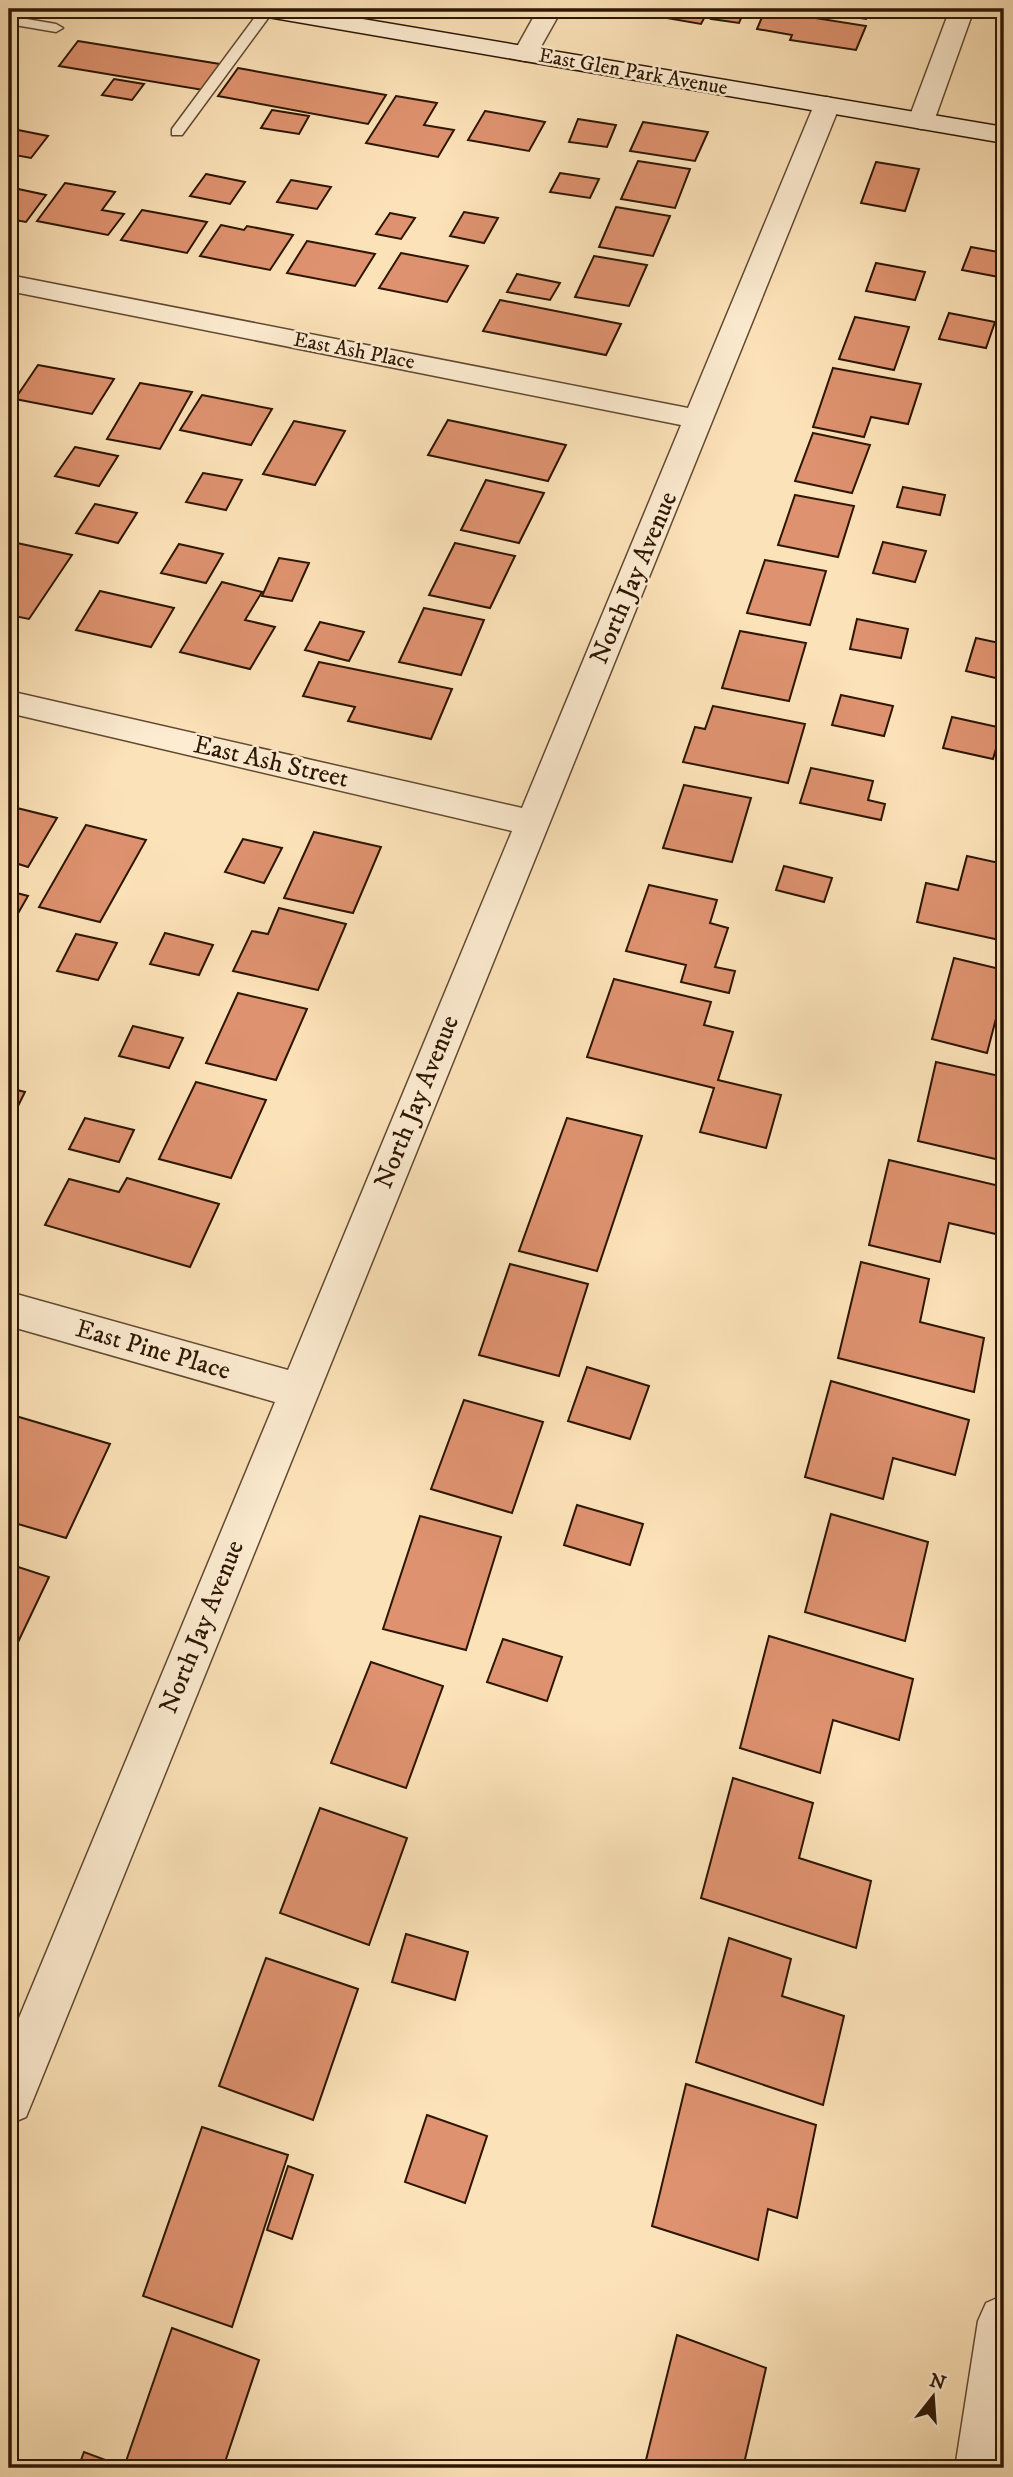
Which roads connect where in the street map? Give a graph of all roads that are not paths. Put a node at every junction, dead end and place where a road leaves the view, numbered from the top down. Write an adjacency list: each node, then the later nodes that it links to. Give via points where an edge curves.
1 (264, 9): 6 (street, East Glen Park Avenue); 9 (lane)
2 (550, 9): 6 (street)
3 (962, 9): 8 (street)
4 (9, 20): 5 (lane)
5 (56, 28)
6 (525, 54): 7 (street, East Glen Park Avenue)
7 (827, 105): 8 (street, East Glen Park Avenue); 12 (street, North Jay Avenue)
8 (921, 121): 10 (street, East Glen Park Avenue)
9 (177, 132)
10 (1004, 135)
11 (9, 283): 12 (street, East Ash Place)
12 (700, 420): 14 (street, North Jay Avenue)
13 (9, 702): 14 (street, East Ash Street)
14 (532, 823): 16 (street, North Jay Avenue)
15 (9, 1309): 16 (street, East Pine Place)
16 (298, 1391): 17 (street, North Jay Avenue)
17 (9, 2099)
18 (1004, 2321): 19 (street)
19 (981, 2468)

